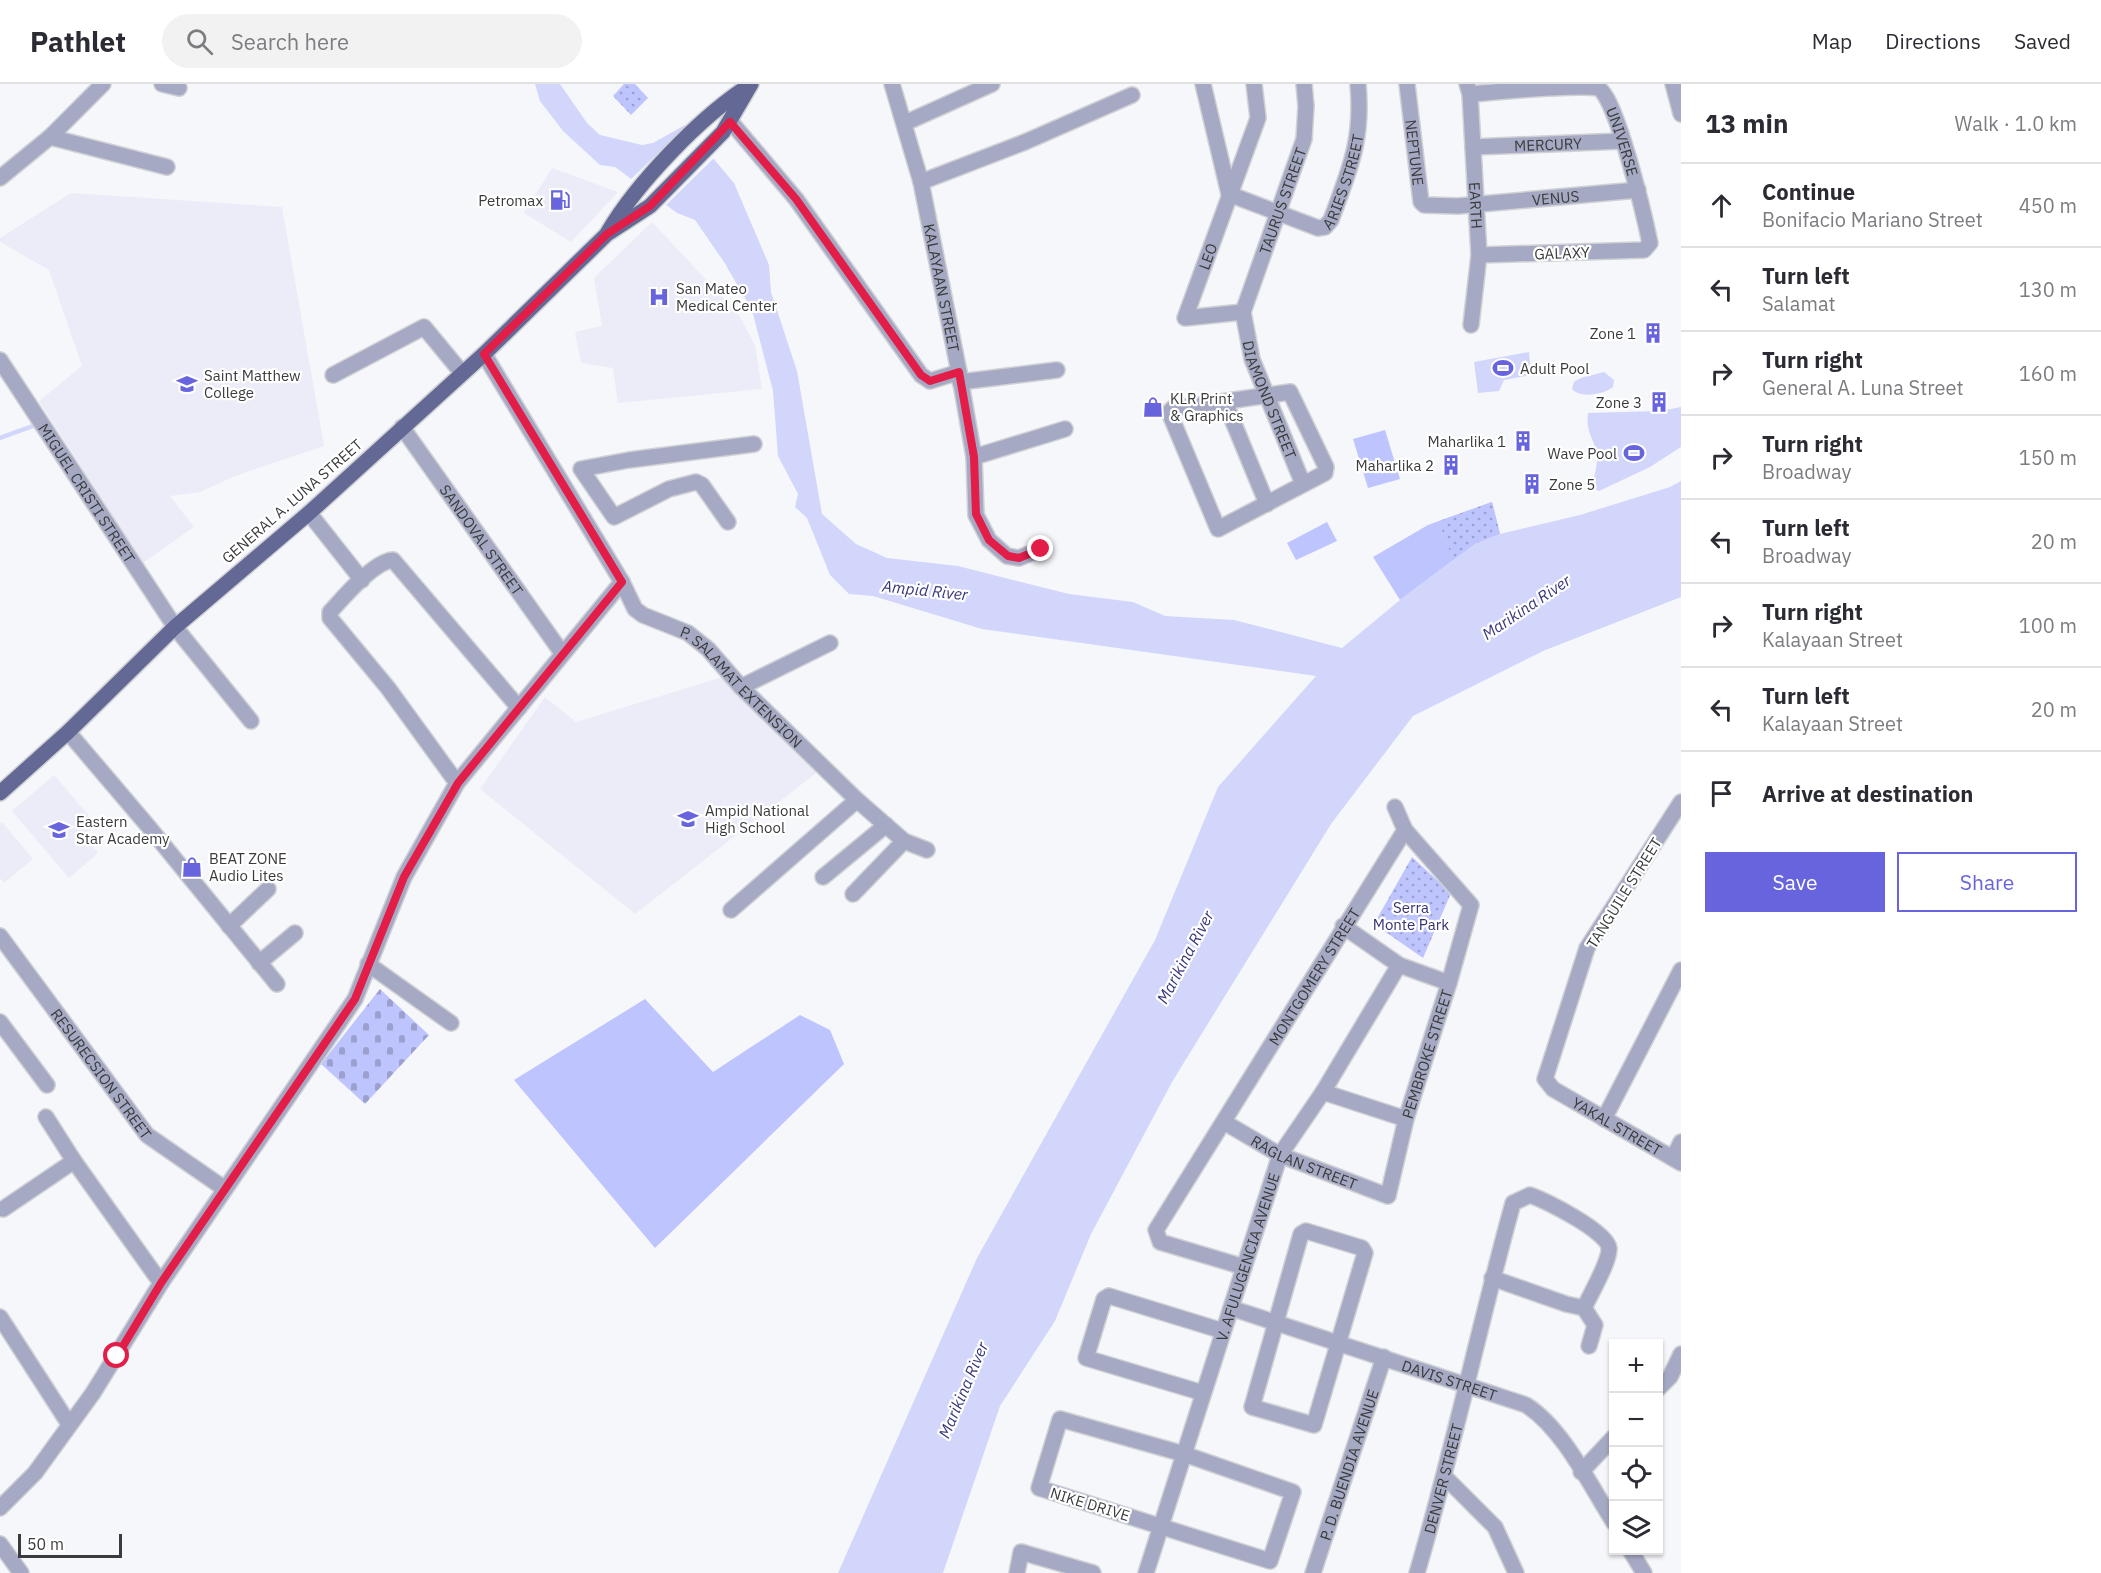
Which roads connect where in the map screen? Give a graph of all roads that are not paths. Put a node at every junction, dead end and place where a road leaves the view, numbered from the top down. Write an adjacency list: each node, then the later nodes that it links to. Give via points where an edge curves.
1 (103, 84): 18 (street)
2 (162, 84): 12 (street)
3 (750, 84): 17 (main road, GENERAL A. LUNA STREET); 28 (main road, GENERAL A. LUNA STREET, via 726,100 635,190)
4 (892, 84): 16 (street, KALAYAAN STREET)
5 (992, 84): 16 (street)
6 (1203, 84): 25 (street)
7 (1254, 84): 25 (street, LEO, via 1258,118)
8 (1304, 84): 27 (street, TAURUS STREET, via 1304,139)
9 (1358, 84): 27 (street, ARIES STREET, via 1359,135 1331,220 1318,228)
10 (1407, 84): 26 (street, NEPTUNE, via 1421,202 1428,206)
11 (1673, 84): 15 (street)
12 (179, 88)
13 (1468, 89): 19 (street, UNIVERSE, via 1599,89 1607,96); 20 (street, EARTH)
14 (1132, 95): 23 (street)
15 (1681, 114)
16 (905, 123): 23 (street, KALAYAAN STREET)
17 (727, 127): 28 (main road, GENERAL A. LUNA STREET, via 650,206); 38 (street, via 796,199 921,375 930,381)
18 (51, 137): 21 (street); 22 (street)
19 (1623, 141): 20 (street, MERCURY); 24 (street, UNIVERSE)
20 (1473, 147): 26 (street, EARTH)
21 (167, 167)
22 (2, 174)
23 (921, 182): 38 (street, KALAYAAN STREET)
24 (1638, 190): 26 (street, VENUS); 29 (street, UNIVERSE, via 1650,243)
25 (1229, 194): 27 (street); 31 (street, LEO, via 1185,318)
26 (1474, 202): 30 (street, EARTH)
27 (1278, 212): 31 (street, TAURUS STREET)
28 (607, 234): 33 (main road, GENERAL A. LUNA STREET)
29 (1644, 250): 30 (street, GALAXY)
30 (1479, 255): 32 (street, EARTH)
31 (1243, 312): 39 (street, DIAMOND STREET, via 1252,359)
32 (1471, 325)
33 (484, 354): 36 (main road, GENERAL A. LUNA STREET); 46 (street, P. SALAMAT EXTENSION)
34 (0, 360): 54 (street, MIGUEL CRISTI STREET)
35 (1057, 370): 38 (street)
36 (462, 373): 37 (street, via 424,327); 41 (main road, GENERAL A. LUNA STREET)
37 (333, 375)
38 (959, 377): 44 (street, KALAYAAN STREET)
39 (1265, 395): 40 (street); 47 (street, DIAMOND STREET); 47 (street, via 1293,394 1326,467 1325,473)
40 (1225, 402): 48 (street); 48 (street, via 1172,409 1169,415 1217,528)
41 (402, 426): 49 (main road, GENERAL A. LUNA STREET); 56 (street, SANDOVAL STREET)
42 (1065, 429): 44 (street)
43 (754, 444): 45 (street)
44 (974, 457): 51 (street, KALAYAAN STREET, via 976,514 989,540 1008,556 1019,558)
45 (581, 469): 46 (street); 50 (street, via 614,517 669,489 696,482)
46 (560, 479): 53 (street, P. SALAMAT EXTENSION)
47 (1303, 484): 48 (street)
48 (1267, 504)
49 (309, 513): 52 (street); 54 (main road, GENERAL A. LUNA STREET)
50 (728, 522)
51 (1041, 549)
52 (362, 580): 58 (street, via 386,561 398,562); 61 (street, via 330,612 330,618)
53 (622, 582): 56 (street); 57 (street, P. SALAMAT EXTENSION, via 635,609 688,633 708,649)
54 (175, 627): 59 (street, MIGUEL CRISTI STREET); 60 (main road, GENERAL A. LUNA STREET)
55 (830, 643): 57 (street)
56 (562, 653): 58 (street)
57 (741, 687): 63 (street, P. SALAMAT EXTENSION)
58 (519, 708): 61 (street)
59 (251, 721)
60 (68, 732): 62 (main road, GENERAL A. LUNA STREET); 74 (street)
61 (458, 783): 79 (street, via 404,877)
62 (0, 793)
63 (857, 800): 66 (street, P. SALAMAT EXTENSION); 73 (street)
64 (1681, 802): 87 (street, TANGUILE STREET, via 1587,948 1547,1069 1545,1079)
65 (1395, 807): 67 (street)
66 (886, 825): 68 (street, P. SALAMAT EXTENSION); 70 (street)
67 (1405, 830): 75 (street, MONTGOMERY STREET); 82 (street, PEMBROKE STREET, via 1468,899 1470,910)
68 (904, 841): 69 (street); 72 (street)
69 (927, 850)
70 (823, 877)
71 (268, 889): 74 (street)
72 (853, 894)
73 (731, 910)
74 (229, 926): 78 (street)
75 (1343, 926): 80 (street); 92 (street, MONTGOMERY STREET)
76 (295, 933): 78 (street)
77 (0, 936): 97 (street, RESURECSION STREET, via 147,1136)
78 (260, 963): 83 (street)
79 (368, 964): 85 (street); 97 (street, via 355,999)
80 (1400, 965): 82 (street); 88 (street, V. AFULUGENCIA AVENUE)
81 (1681, 970): 91 (street)
82 (1449, 983): 90 (street, PEMBROKE STREET)
83 (277, 984)
84 (0, 1022): 86 (street)
85 (451, 1023)
86 (47, 1085)
87 (1553, 1089): 91 (street, YAKAL STREET)
88 (1323, 1092): 90 (street); 94 (street, V. AFULUGENCIA AVENUE)
89 (46, 1117): 95 (street)
90 (1406, 1119): 98 (street, PEMBROKE STREET)
91 (1604, 1119): 96 (street, YAKAL STREET)
92 (1224, 1122): 94 (street, RAGLAN STREET); 100 (street, MONTGOMERY STREET, via 1156,1230 1156,1237 1160,1242)
93 (1681, 1142): 96 (street)
94 (1280, 1155): 98 (street, RAGLAN STREET); 100 (street, V. AFULUGENCIA AVENUE)
95 (74, 1161): 99 (street); 102 (street)
96 (1677, 1161)
97 (225, 1189): 102 (street)
98 (1388, 1196)
99 (3, 1209)
100 (1244, 1267): 103 (street, V. AFULUGENCIA AVENUE)
101 (1492, 1278): 104 (street); 104 (street, DENVER STREET, via 1513,1203 1530,1195 1545,1200 1604,1237 1609,1248 1607,1257); 112 (street, DENVER STREET)
102 (161, 1283): 115 (street, via 93,1393)
103 (1231, 1308): 106 (street, DAVIS STREET); 107 (street, V. AFULUGENCIA AVENUE)
104 (1584, 1308): 109 (street, via 1595,1324)
105 (0, 1317): 115 (street)
106 (1276, 1322): 108 (street, DAVIS STREET); 108 (street, via 1252,1407 1314,1425); 108 (street, via 1303,1232 1362,1248 1365,1253)
107 (1223, 1331): 114 (street, V. AFULUGENCIA AVENUE); 114 (street, via 1109,1296 1104,1299 1086,1358)
108 (1340, 1343): 111 (street, DAVIS STREET)
109 (1589, 1346)
110 (1681, 1354): 113 (street)
111 (1384, 1357): 112 (street, DAVIS STREET); 129 (street, P. D. BUENDIA AVENUE)
112 (1468, 1384): 118 (street, DAVIS STREET, via 1536,1411); 119 (street, DENVER STREET)
113 (1663, 1385)
114 (1203, 1393): 117 (street, V. AFULUGENCIA AVENUE)
115 (69, 1424): 120 (street, via 35,1473)
116 (1609, 1442): 118 (street)
117 (1184, 1454): 122 (street, V. AFULUGENCIA AVENUE); 122 (street, via 1293,1492 1290,1502 1270,1561); 122 (street, NIKE DRIVE, via 1060,1419 1039,1488)
118 (1581, 1472): 121 (street, DAVIS STREET)
119 (1445, 1477): 130 (street, DENVER STREET); 131 (street, via 1495,1527)
120 (0, 1508)
121 (1609, 1515)
122 (1161, 1526): 128 (street, V. AFULUGENCIA AVENUE)
123 (0, 1544): 125 (street)
124 (1633, 1555): 132 (street)
125 (21, 1573)
126 (1017, 1573): 127 (street, via 1021,1552)
127 (1093, 1573)
128 (1146, 1573)
129 (1313, 1573)
130 (1417, 1573)
131 (1516, 1573)
132 (1644, 1573)

